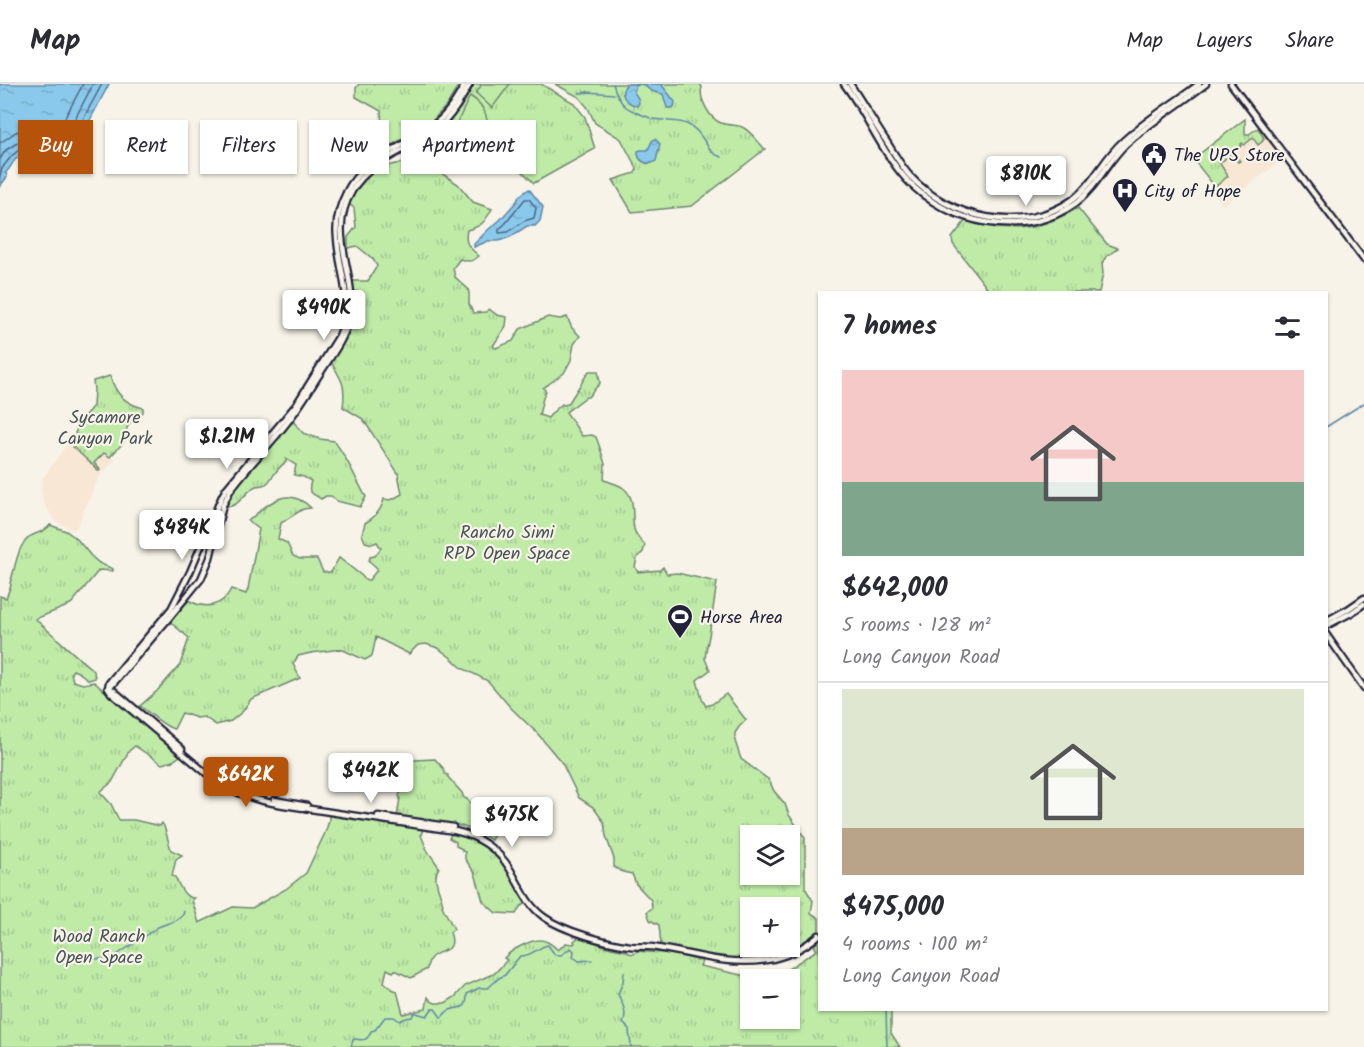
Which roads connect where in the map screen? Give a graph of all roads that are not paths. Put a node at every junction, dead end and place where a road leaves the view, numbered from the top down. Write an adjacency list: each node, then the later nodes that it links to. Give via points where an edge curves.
1 (465, 84): 16 (main road, via 437,123 368,165 347,191 337,225 347,307 339,336 296,405 226,489 171,609)
2 (470, 84): 16 (main road, via 440,127 375,165 355,185 341,226 351,301 343,338 293,416 230,491 201,579)
3 (844, 84): 9 (main road, via 913,186 951,211 1000,224 1042,220 1076,203 1125,146)
4 (850, 84): 8 (main road, via 897,158 920,186 958,209 1009,220 1050,213 1072,200 1122,142)
5 (1199, 84): 8 (main road)
6 (1206, 84): 9 (main road)
7 (1231, 84): 10 (main road)
8 (1185, 94): 9 (main road)
9 (1166, 114)
10 (1364, 260)
11 (1364, 598): 13 (main road)
12 (1364, 604): 14 (main road)
13 (1328, 623)
14 (1328, 623)
15 (1328, 637): 17 (main road)
16 (108, 688): 18 (main road, via 212,778 243,796 455,831 480,840 506,863 532,906 571,930 613,943 730,961 780,957)
17 (1364, 688)
18 (818, 936)

